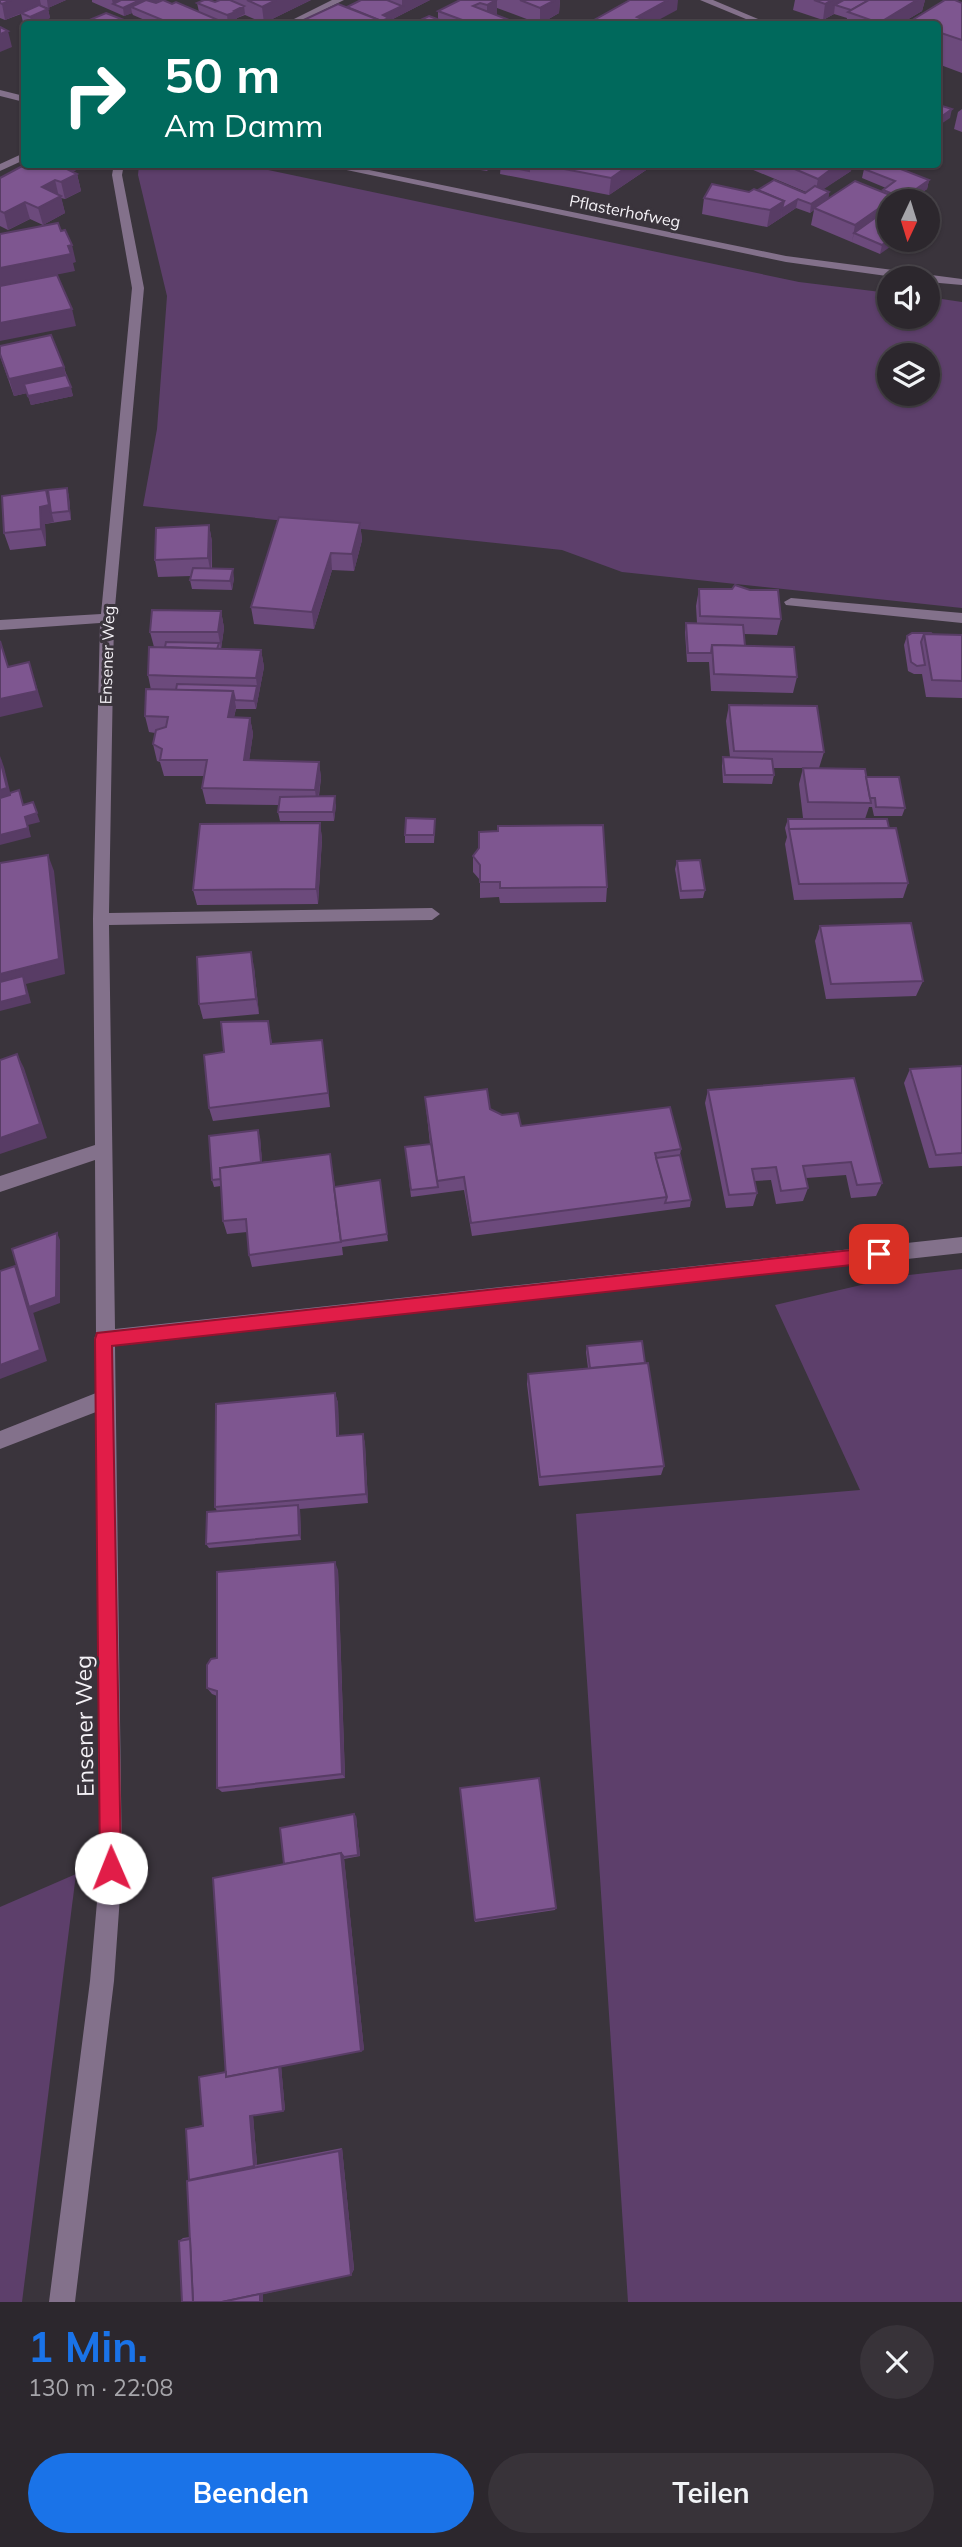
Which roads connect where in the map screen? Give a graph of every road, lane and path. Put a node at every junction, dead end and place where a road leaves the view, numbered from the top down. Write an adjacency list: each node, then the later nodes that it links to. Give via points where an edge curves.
1 (339, 0): 3 (street)
2 (705, 0): 4 (street)
3 (295, 21)
4 (758, 21)
5 (0, 93): 6 (street)
6 (21, 98)
7 (21, 158): 8 (street)
8 (0, 168)
9 (118, 168): 15 (street, Ensener Weg, via 138,288)
10 (342, 168): 11 (street, Pflasterhofweg, via 786,259)
11 (877, 271)
12 (940, 280): 13 (street, Pflasterhofweg)
13 (962, 282)
14 (791, 602): 16 (street)
15 (107, 618): 17 (street); 19 (street, Ensener Weg)
16 (962, 618)
17 (0, 625)
18 (432, 914): 19 (street)
19 (101, 919): 20 (street, Ensener Weg)
20 (103, 1150): 21 (street); 23 (street, Ensener Weg)
21 (0, 1184)
22 (962, 1245): 23 (street)
23 (103, 1339): 24 (street, Ensener Weg)
24 (105, 1399): 25 (street); 26 (street, Ensener Weg, via 111,1868 102,1981)
25 (0, 1440)
26 (62, 2302)

